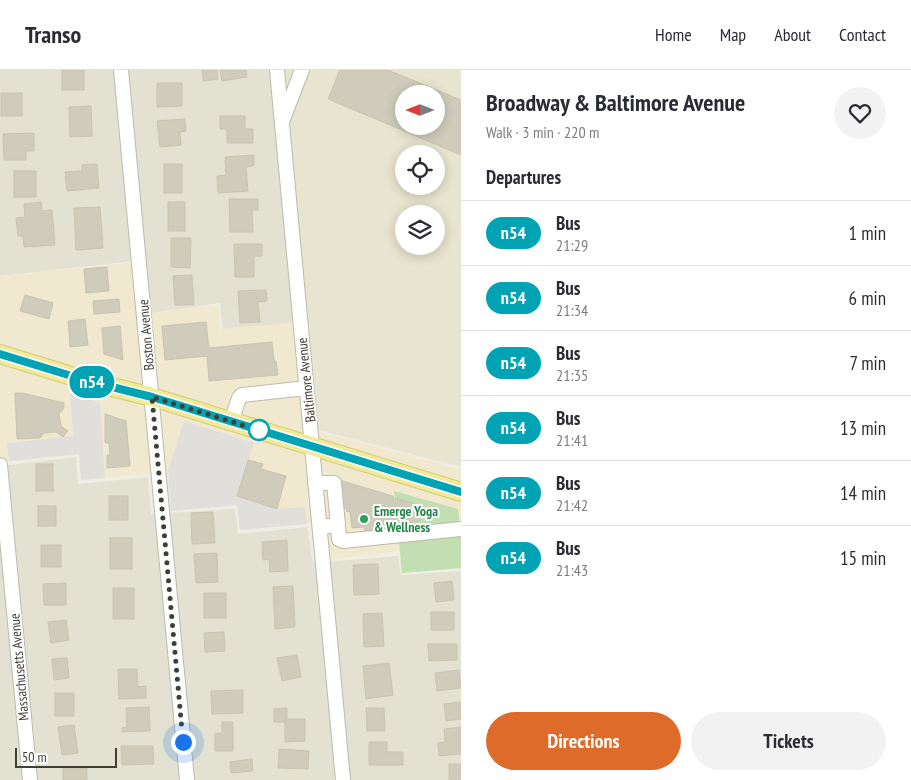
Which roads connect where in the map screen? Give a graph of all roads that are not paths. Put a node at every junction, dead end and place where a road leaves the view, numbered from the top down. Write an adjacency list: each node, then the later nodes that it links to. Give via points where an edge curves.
1 (121, 70): 7 (street, Boston Avenue)
2 (277, 70): 4 (street, Baltimore Avenue)
3 (302, 70): 4 (street)
4 (282, 122): 6 (street, Baltimore Avenue)
5 (0, 354): 7 (main road)
6 (306, 388): 8 (street, via 242,395); 9 (street, Baltimore Avenue)
7 (152, 397): 8 (main road); 17 (street, Boston Avenue)
8 (231, 422): 9 (main road)
9 (313, 446): 11 (street, Baltimore Avenue); 12 (main road)
10 (0, 465): 16 (street, Massachusetts Avenue)
11 (316, 483): 13 (street, via 334,483); 14 (street, Baltimore Avenue)
12 (461, 492)
13 (338, 525): 14 (street); 15 (street, via 342,541)
14 (320, 527): 18 (street, Baltimore Avenue)
15 (461, 530)
16 (30, 780)
17 (187, 780)
18 (343, 780)

